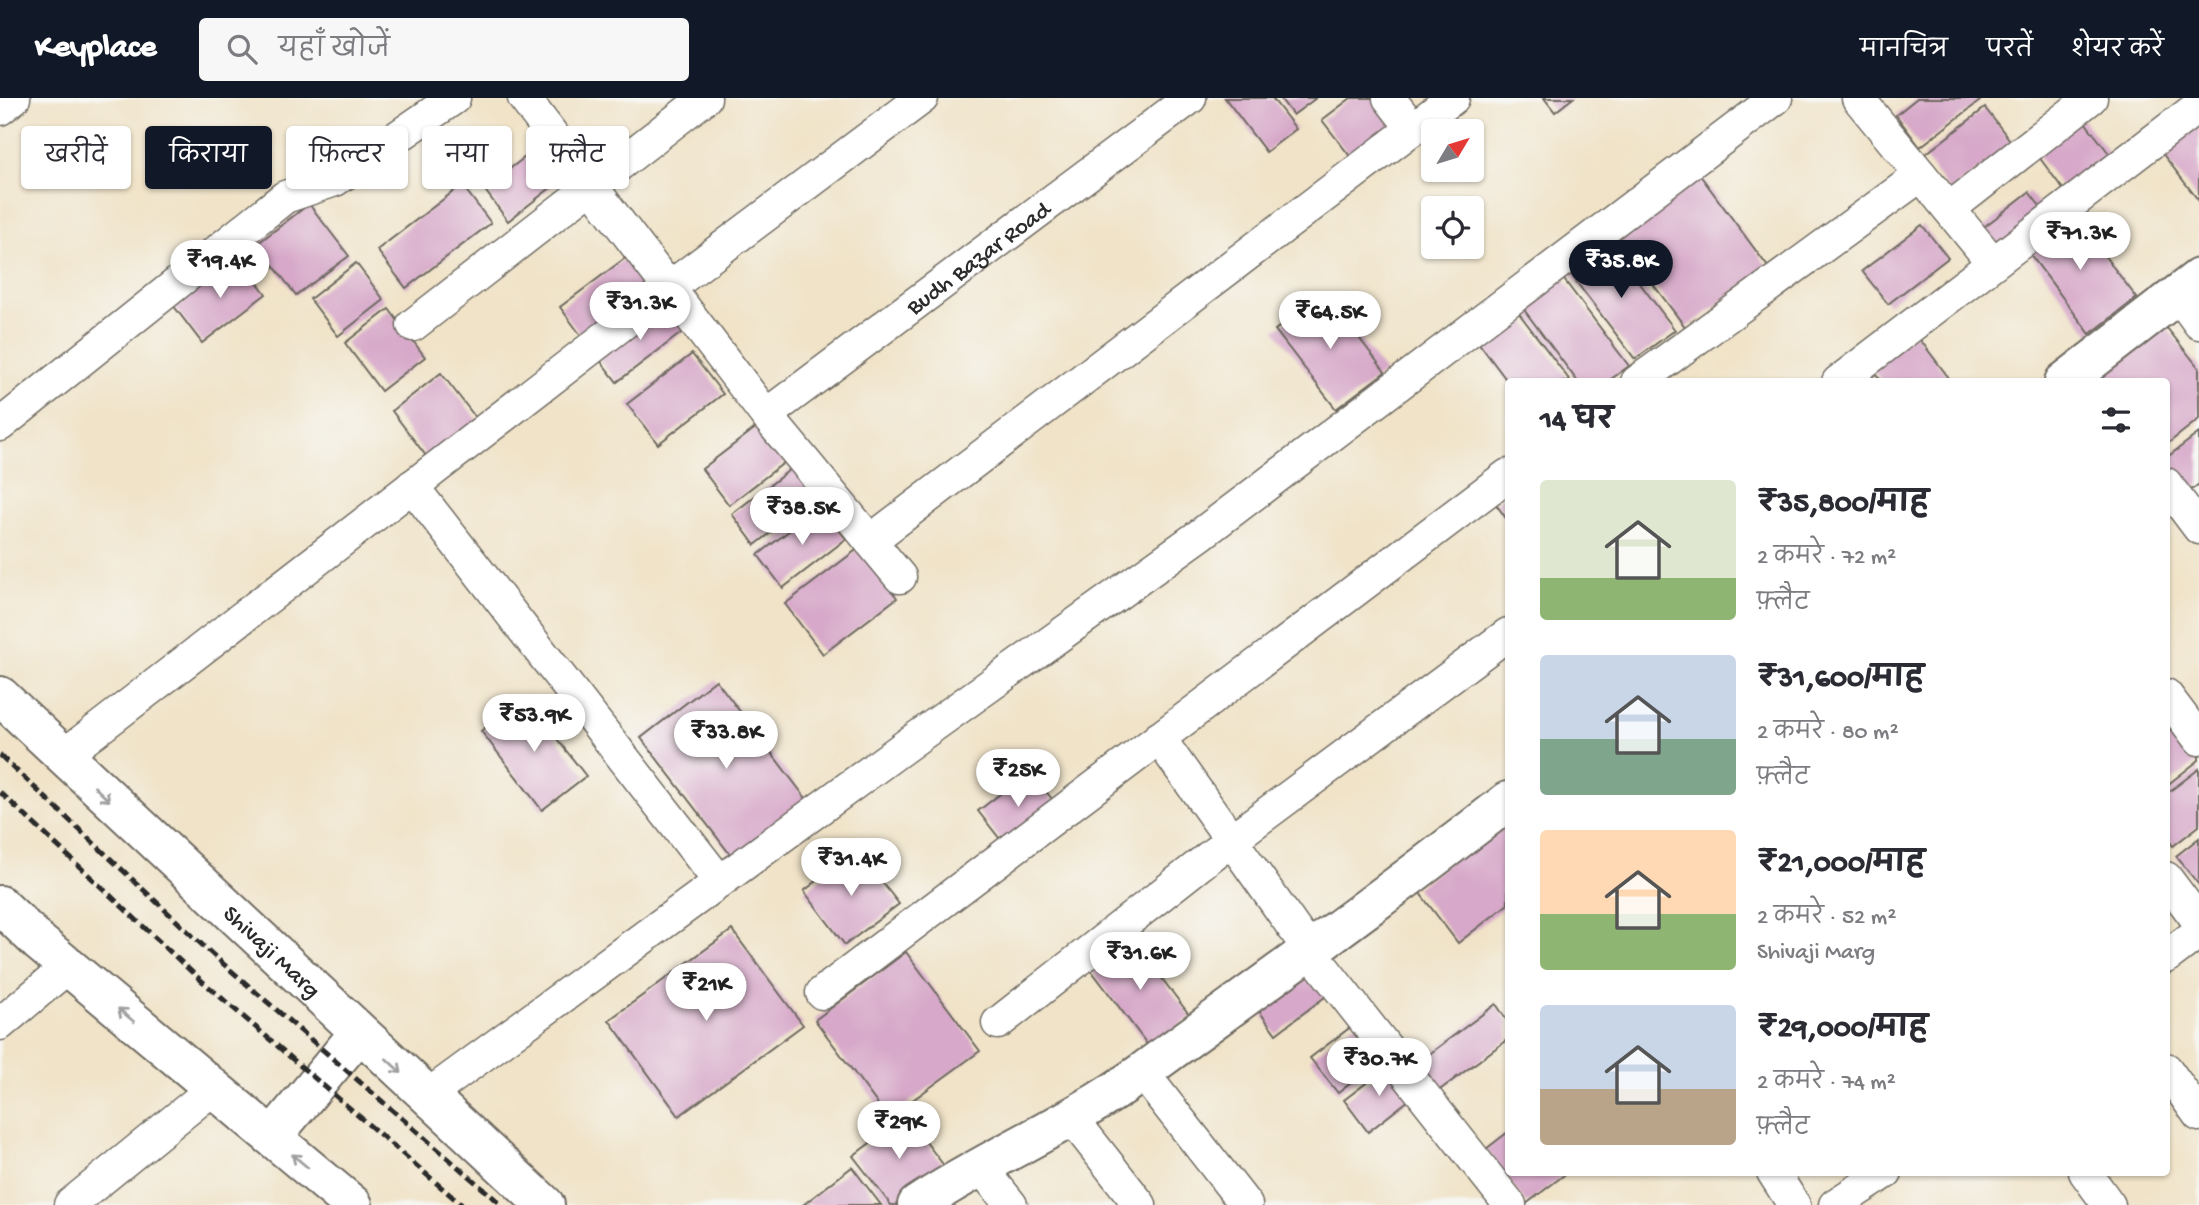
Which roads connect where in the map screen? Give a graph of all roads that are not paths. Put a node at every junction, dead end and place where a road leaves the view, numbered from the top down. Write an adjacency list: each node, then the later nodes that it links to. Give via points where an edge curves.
1 (14, 98): 13 (street)
2 (454, 98): 29 (street, via 335,180 285,197)
3 (524, 98): 14 (street)
4 (705, 98): 16 (street)
5 (922, 98): 22 (street)
6 (1190, 98): 28 (street, Budh Bazar Road)
7 (1389, 98): 15 (street)
8 (1453, 98): 15 (street)
9 (1776, 98): 44 (street, via 1200,535)
10 (2091, 98): 20 (street)
11 (1874, 103): 17 (street)
12 (2199, 106): 21 (street)
13 (0, 109)
14 (545, 126)
15 (1413, 129): 34 (street)
16 (629, 157)
17 (1921, 174): 20 (street); 26 (street)
18 (587, 189): 24 (street)
19 (591, 189): 22 (street)
20 (1949, 209): 21 (street)
21 (1993, 263): 27 (street)
22 (667, 290): 28 (street); 31 (street)
23 (2192, 298): 25 (main road)
24 (413, 325)
25 (2079, 377)
26 (1642, 378)
27 (1843, 378)
28 (766, 415): 34 (street)
29 (0, 425)
30 (1505, 477): 39 (street)
31 (412, 486): 41 (street); 44 (street)
32 (2170, 489): 33 (street)
33 (2199, 528)
34 (870, 541): 35 (street)
35 (900, 577)
36 (1505, 636): 43 (street)
37 (0, 696): 41 (main road, Shivaji Marg)
38 (2170, 700): 40 (street)
39 (1159, 738): 43 (street); 52 (street)
40 (2199, 739)
41 (63, 756): 55 (main road, Shivaji Marg, one-way to 55)
42 (1505, 803): 49 (main road)
43 (1231, 840): 49 (street); 53 (street)
44 (719, 881): 59 (street)
45 (2170, 883): 47 (street)
46 (0, 905): 51 (main road)
47 (2199, 922)
48 (2199, 932): 50 (street)
49 (1310, 951): 56 (main road); 74 (street)
50 (2170, 954)
51 (69, 966): 54 (street); 58 (main road, one-way to 51)
52 (822, 993)
53 (998, 1023)
54 (0, 1024)
55 (359, 1032): 59 (main road, Shivaji Marg, one-way to 59); 62 (main road)
56 (1142, 1072): 61 (main road); 73 (street)
57 (2170, 1075): 60 (street)
58 (214, 1088): 62 (main road); 67 (street)
59 (427, 1096): 69 (main road, Shivaji Marg)
60 (2199, 1115)
61 (1071, 1117): 63 (main road); 72 (street)
62 (272, 1137): 68 (main road, one-way to 62)
63 (981, 1166): 70 (main road); 71 (street)
64 (1776, 1176): 75 (street)
65 (1880, 1176): 76 (street)
66 (2088, 1176): 77 (street)
67 (90, 1199)
68 (353, 1205)
69 (545, 1205)
70 (917, 1205)
71 (1011, 1205)
72 (1140, 1205)
73 (1246, 1205)
74 (1510, 1205)
75 (1794, 1205)
76 (1835, 1205)
77 (2109, 1205)

